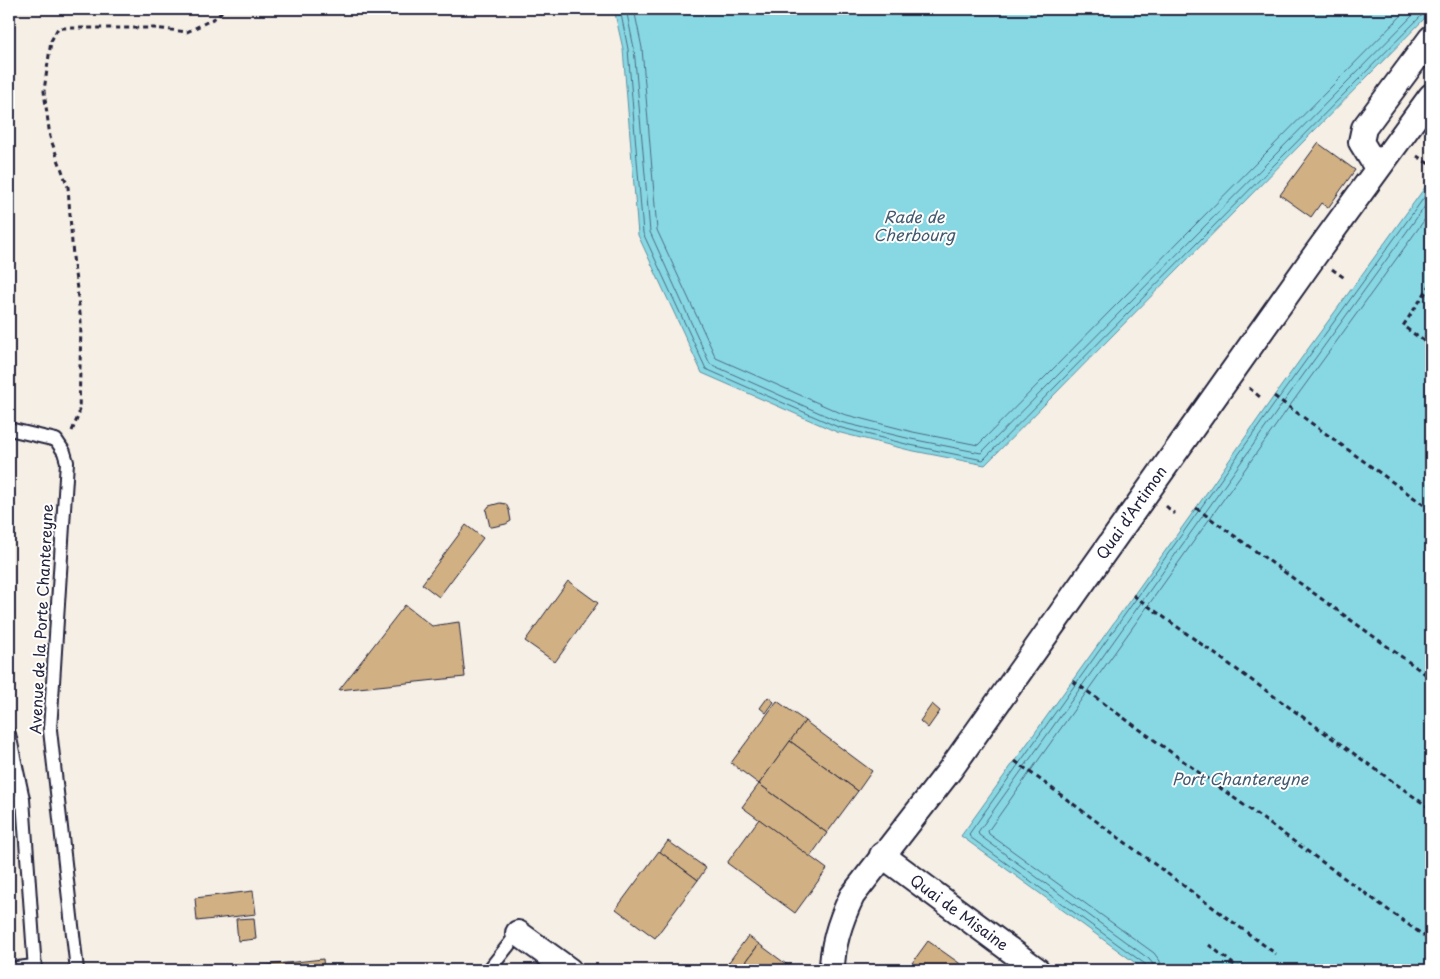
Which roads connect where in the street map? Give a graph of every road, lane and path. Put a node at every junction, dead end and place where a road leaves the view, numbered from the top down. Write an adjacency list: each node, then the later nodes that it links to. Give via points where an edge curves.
1 (224, 9): 9 (path, via 217,17 187,32 155,28 58,28 52,41 44,92 50,137 68,187 82,322 79,414)
2 (1431, 38): 4 (street, via 1364,128 1361,142)
3 (1431, 96): 4 (street, Quai d’Artimon)
4 (1377, 168): 20 (street, Quai d’Artimon, via 950,770)
5 (1431, 284): 6 (path, via 1403,326)
6 (1431, 346)
7 (1274, 396): 11 (path)
8 (9, 429): 9 (lane, via 56,440)
9 (64, 452): 27 (lane, Avenue de la Porte Chantereyne, via 67,462 50,730)
10 (1196, 508): 13 (path)
11 (1431, 510)
12 (1133, 595): 19 (path)
13 (1431, 678)
14 (1073, 681): 22 (path)
15 (9, 734): 17 (lane, Avenue de la Porte Chantereyne)
16 (1014, 761): 24 (path)
17 (23, 800): 18 (lane); 25 (lane, Avenue de la Porte Chantereyne)
18 (9, 804)
19 (1431, 809)
20 (882, 855): 30 (street, Quai d’Artimon, via 852,896 842,917); 31 (street, Quai de Misaine)
21 (518, 933): 28 (lane); 29 (street)
22 (1431, 941)
23 (1209, 945): 32 (path)
24 (1276, 954)
25 (35, 968): 26 (lane)
26 (9, 969)
27 (77, 970)
28 (489, 970)
29 (569, 970)
30 (832, 970)
31 (1037, 970)
32 (1241, 970)

